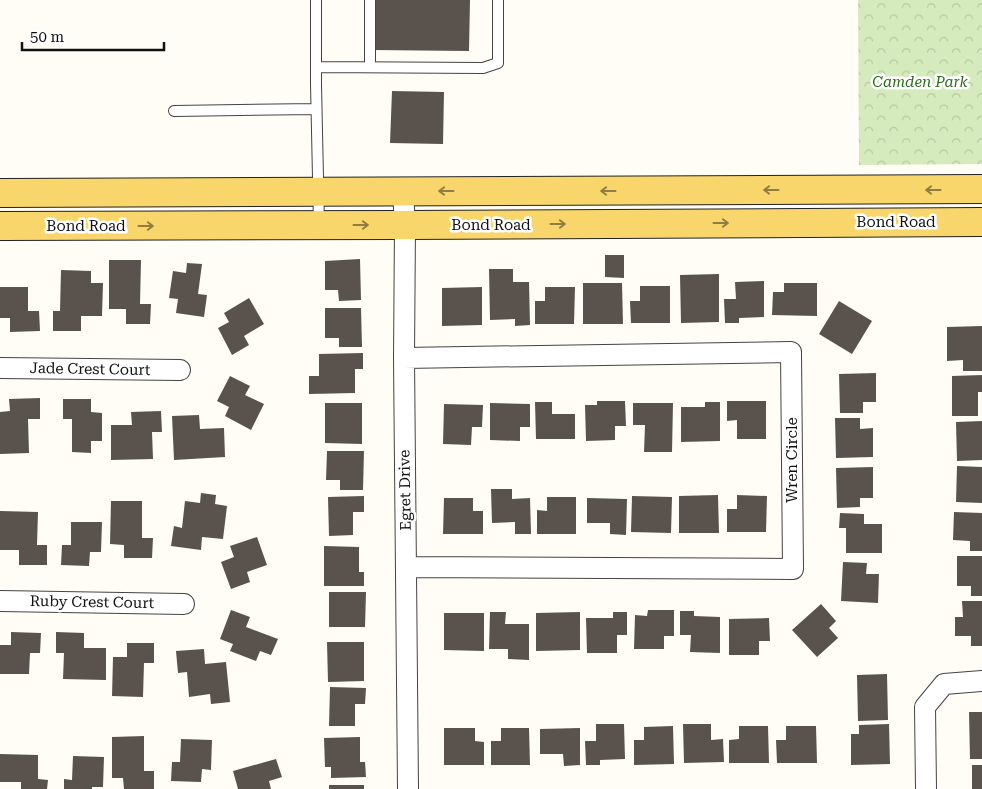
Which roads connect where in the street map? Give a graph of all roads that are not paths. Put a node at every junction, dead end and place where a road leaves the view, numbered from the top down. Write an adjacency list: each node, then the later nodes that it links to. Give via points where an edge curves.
1 (316, 0): 5 (lane)
2 (370, 0): 4 (lane)
3 (498, 0): 4 (lane, via 498,63 483,68)
4 (370, 66): 5 (lane)
5 (316, 67): 6 (lane)
6 (316, 109): 7 (lane); 9 (lane)
7 (174, 111)
8 (982, 189): 10 (main road, one-way to 10)
9 (318, 192): 10 (main road); 11 (main road); 15 (lane)
10 (403, 192): 13 (street, Egret Drive)
11 (0, 193)
12 (982, 222): 13 (main road, Bond Road, one-way to 12)
13 (405, 225): 15 (main road, Bond Road, one-way to 13); 16 (street, Egret Drive)
14 (0, 226): 15 (main road, Bond Road, one-way to 15)
15 (319, 226)
16 (404, 358): 19 (street, Egret Drive); 19 (street, Wren Circle, via 791,352 793,569)
17 (0, 368): 18 (street, Jade Crest Court)
18 (180, 370)
19 (406, 567): 23 (street, Egret Drive)
20 (0, 601): 21 (street, Ruby Crest Court)
21 (184, 604)
22 (982, 681): 24 (street, via 944,684 925,707)
23 (408, 789)
24 (926, 789)

